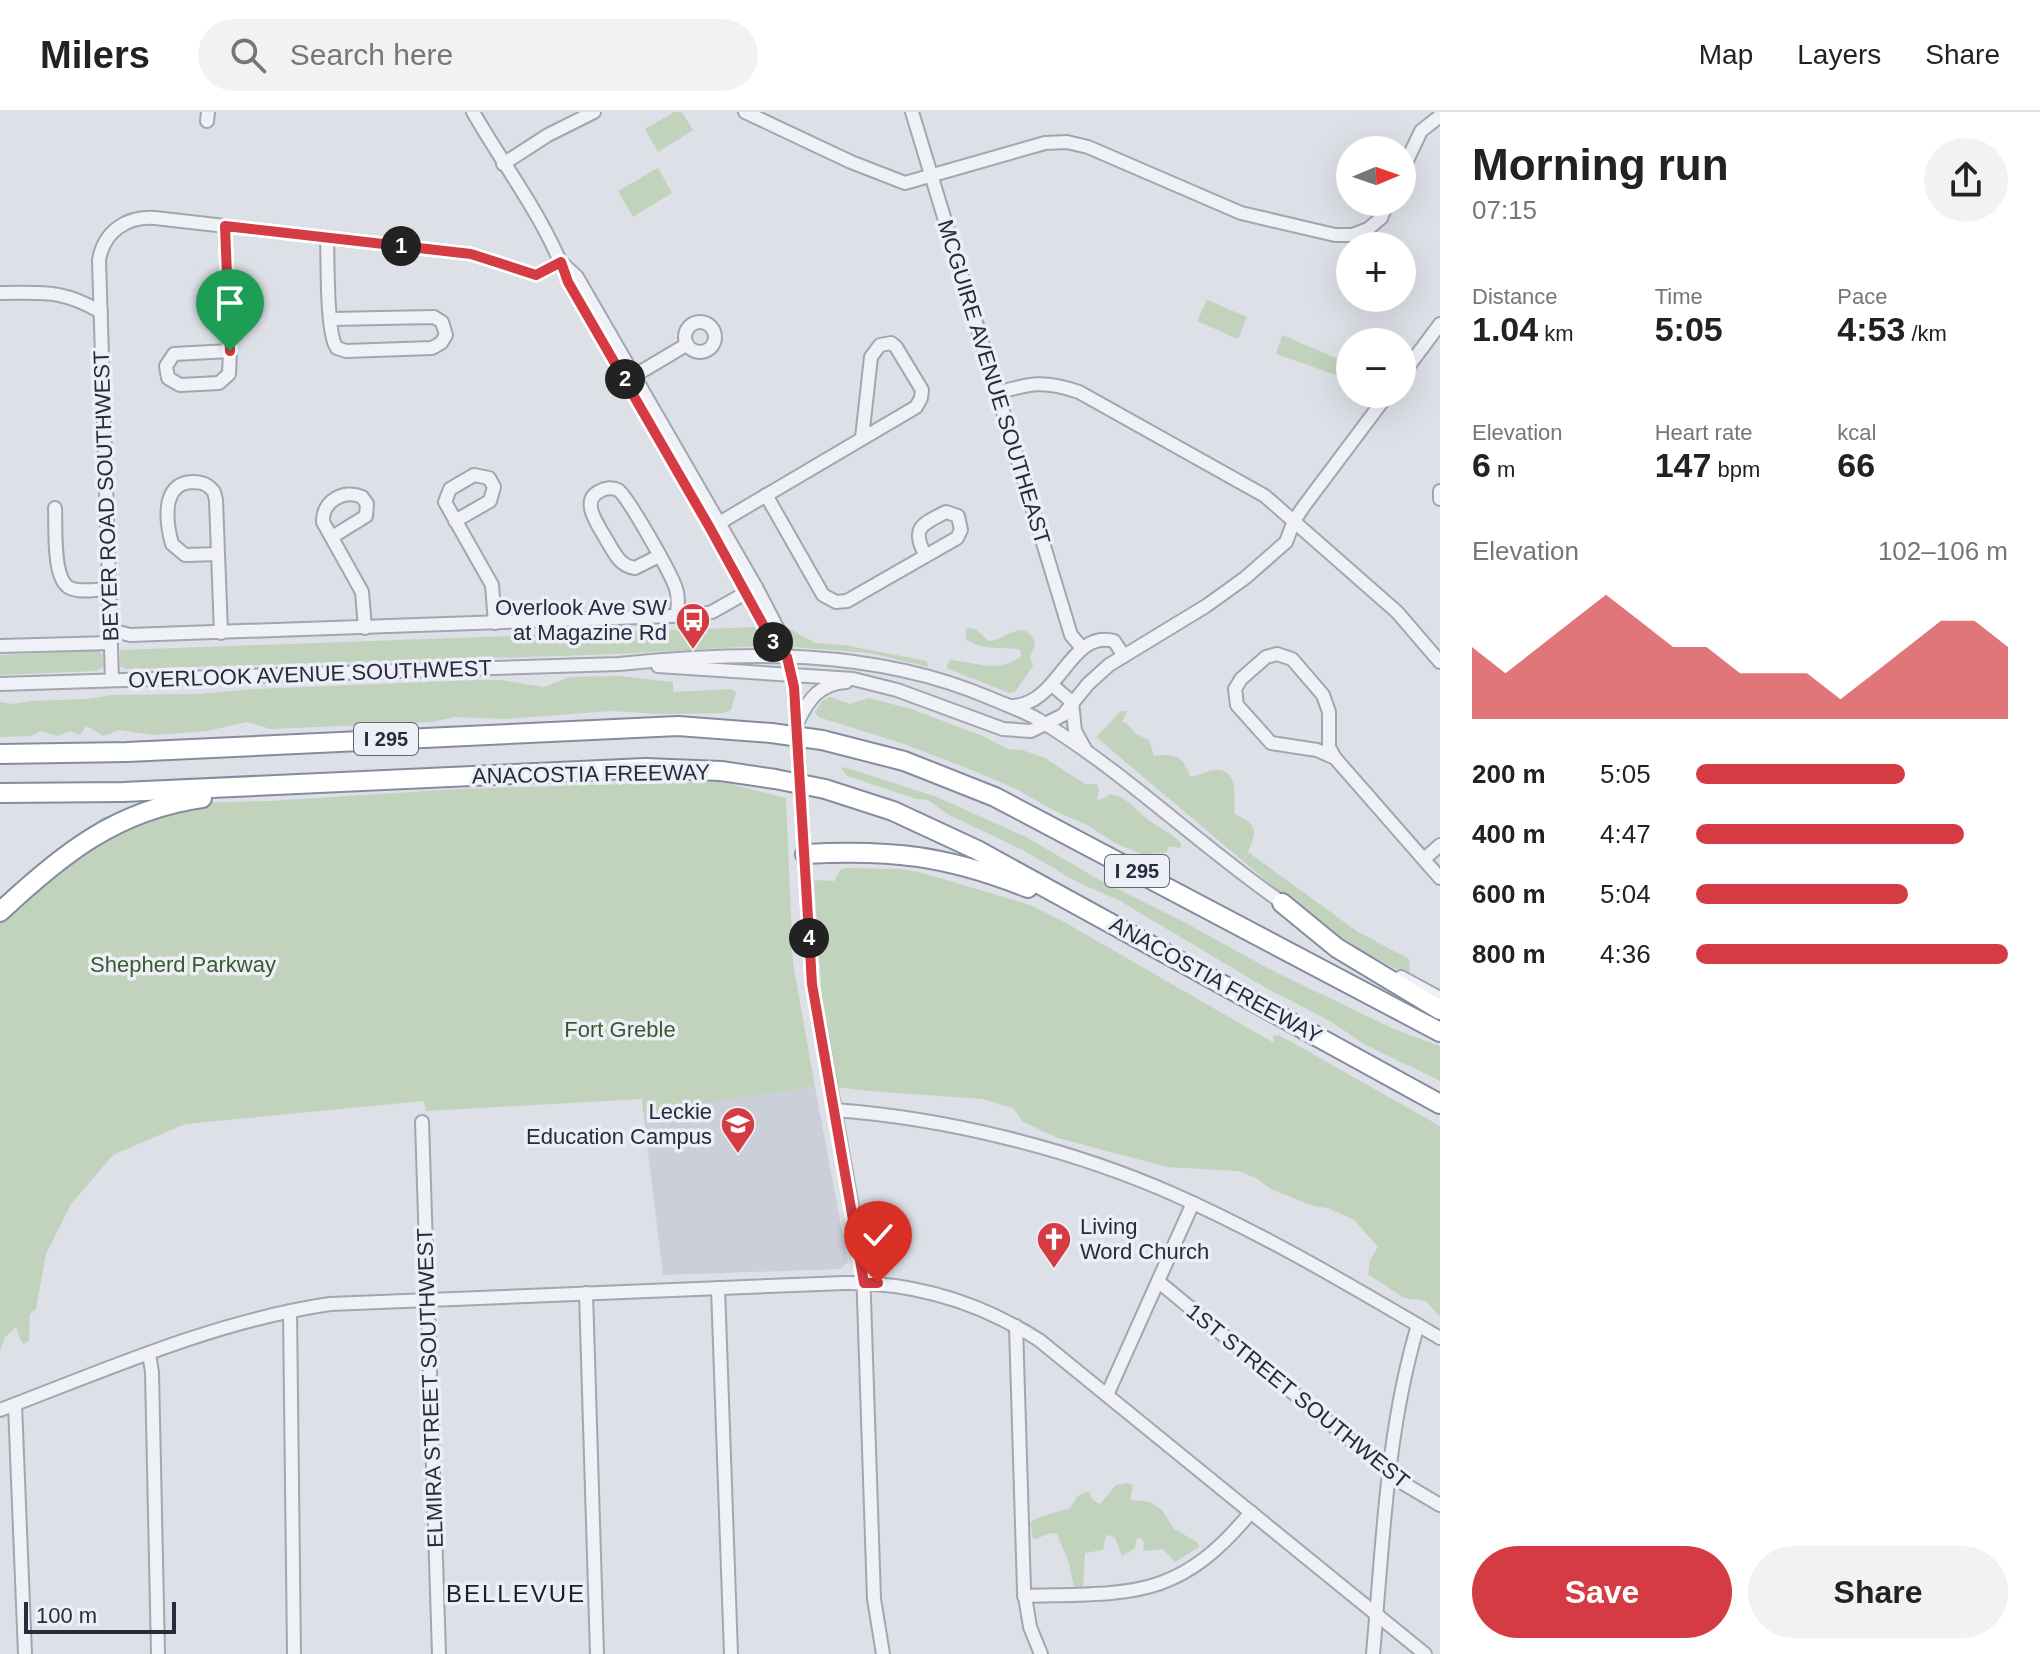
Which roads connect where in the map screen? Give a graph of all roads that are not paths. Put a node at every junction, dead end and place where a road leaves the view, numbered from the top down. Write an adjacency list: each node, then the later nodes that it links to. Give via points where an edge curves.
1 (473, 112): 7 (street)
2 (594, 112): 7 (street)
3 (745, 112): 8 (street, via 893,180 905,183)
4 (912, 112): 8 (street, MCGUIRE AVENUE SOUTHEAST)
5 (1440, 116): 6 (street)
6 (1416, 142)
7 (503, 164): 12 (street)
8 (932, 176): 9 (street, via 1036,145 1067,142 1241,213 1335,235 1368,229); 21 (street, MCGUIRE AVENUE SOUTHEAST)
9 (1382, 216)
10 (225, 226): 11 (street, BEYER ROAD SOUTHWEST); 14 (street, BEYER ROAD SOUTHWEST, via 149,218 122,224 100,253); 18 (street)
11 (327, 238): 12 (street, BEYER ROAD SOUTHWEST, via 471,254 536,275); 15 (street)
12 (561, 262): 20 (street, via 577,277)
13 (0, 293): 14 (street, via 64,295)
14 (101, 312): 35 (street, BEYER ROAD SOUTHWEST)
15 (330, 319): 15 (street, via 334,345 346,351 432,348 446,335 434,317)
16 (1440, 324): 19 (street)
17 (686, 345): 20 (street)
18 (230, 351): 18 (street, via 174,354 166,366 168,378 180,385 223,382 230,370)
19 (1416, 356)
20 (630, 378): 30 (street)
21 (997, 393): 29 (street, via 1031,383 1079,392 1265,496); 43 (street, MCGUIRE AVENUE SOUTHEAST, via 1071,635)
22 (1378, 408): 29 (street)
23 (862, 438): 23 (street, via 871,357 880,345 891,343 922,390 921,398 916,407); 25 (street)
24 (1440, 491): 26 (street)
25 (766, 495): 30 (street); 34 (street, via 830,600 847,601)
26 (1440, 499)
27 (55, 508): 35 (street, via 62,582 71,589)
28 (455, 521): 38 (street, via 492,585)
29 (1294, 521): 44 (street, via 1286,542 1245,578); 46 (street, via 1397,612)
30 (714, 526): 36 (street)
31 (332, 537): 39 (street, via 364,596)
32 (218, 554): 32 (street, via 185,555 172,544 168,505 178,485 204,483 214,492); 40 (street)
33 (659, 556): 33 (street, via 635,568 622,563 592,514 594,495 611,488 624,495); 37 (street, via 676,587)
34 (926, 556)
35 (109, 589): 41 (street, BEYER ROAD SOUTHWEST)
36 (751, 590): 37 (street, via 705,614); 45 (street, via 782,637)
37 (677, 616): 38 (street)
38 (495, 623): 39 (street)
39 (365, 628): 40 (street)
40 (221, 633): 41 (street)
41 (111, 637): 42 (street); 49 (street, BEYER ROAD SOUTHWEST)
42 (0, 646)
43 (1082, 648): 44 (street, via 1104,639 1114,641); 52 (street)
44 (1124, 656): 53 (street)
45 (787, 657): 47 (street, OVERLOOK AVENUE SOUTHWEST, via 719,655); 48 (street); 54 (street, OVERLOOK AVENUE SOUTHWEST, via 918,673)
46 (1440, 662)
47 (619, 664): 48 (street, OVERLOOK AVENUE SOUTHWEST); 49 (street, OVERLOOK AVENUE SOUTHWEST)
48 (791, 673): 50 (street, OVERLOOK AVENUE SOUTHWEST); 55 (street)
49 (112, 680): 51 (street, OVERLOOK AVENUE SOUTHWEST)
50 (864, 681): 55 (street, via 818,691); 56 (street, OVERLOOK AVENUE SOUTHWEST, via 1003,729 1027,732)
51 (0, 684)
52 (1052, 685): 53 (street); 54 (street, via 1034,701)
53 (1072, 702): 56 (street); 57 (street, via 1075,731)
54 (1009, 706): 56 (street, OVERLOOK AVENUE SOUTHWEST)
55 (797, 724): 63 (street)
56 (1046, 725): 57 (street, OVERLOOK AVENUE SOUTHWEST)
57 (1087, 752): 66 (street, OVERLOOK AVENUE SOUTHWEST)
58 (0, 754): 71 (highway, ANACOSTIA FREEWAY / I 295, bridge, via 659,727 715,727 822,740 904,761 995,797)
59 (1335, 758): 59 (street, via 1329,747 1325,699 1292,659 1266,657 1241,679 1235,689 1237,705 1265,739); 64 (street)
60 (420, 778): 61 (highway, ANACOSTIA FREEWAY / I 295); 67 (highway, via 349,790 206,797 157,808 85,841); 68 (highway, ANACOSTIA FREEWAY / I 295, bridge, via 663,768 721,771 825,789 958,840)
61 (0, 793)
62 (1440, 845): 64 (street)
63 (805, 854): 68 (highway, via 884,852 955,863 1047,895); 73 (street, via 812,984)
64 (1424, 859): 65 (street)
65 (1440, 878)
66 (1282, 903): 69 (street, OVERLOOK AVENUE SOUTHWEST, via 1348,948); 70 (highway, via 1337,948)
67 (0, 912)
68 (1161, 950): 72 (highway, ANACOSTIA FREEWAY / I 295)
69 (1440, 998)
70 (1440, 1010)
71 (1440, 1032)
72 (1440, 1104)
73 (834, 1110): 75 (street, via 1018,1142); 77 (street)
74 (422, 1122): 80 (street, ELMIRA STREET SOUTHWEST)
75 (1193, 1203): 76 (street); 82 (street)
76 (1159, 1282): 86 (street); 89 (street, 1ST STREET SOUTHWEST)
77 (864, 1283): 78 (street); 83 (street, via 945,1295); 100 (street, via 874,1599)
78 (718, 1288): 79 (street); 99 (street)
79 (586, 1293): 80 (street); 98 (street)
80 (426, 1298): 81 (street); 97 (street, ELMIRA STREET SOUTHWEST)
81 (290, 1311): 85 (street); 96 (street)
82 (1418, 1325): 84 (street); 89 (street)
83 (1016, 1326): 86 (street); 92 (street)
84 (1440, 1338)
85 (149, 1354): 87 (street); 95 (street)
86 (1107, 1395): 91 (street)
87 (15, 1405): 88 (street); 94 (street)
88 (0, 1410)
89 (1389, 1472): 90 (street, 1ST STREET SOUTHWEST); 93 (street)
90 (1440, 1505)
91 (1251, 1512): 92 (street, via 1203,1561 1162,1584 1120,1593); 93 (street)
92 (1024, 1596): 101 (street)
93 (1376, 1613): 102 (street); 103 (street)
94 (25, 1654)
95 (158, 1654)
96 (294, 1654)
97 (439, 1654)
98 (597, 1654)
99 (731, 1654)
100 (883, 1654)
101 (1041, 1654)
102 (1373, 1654)
103 (1425, 1654)

